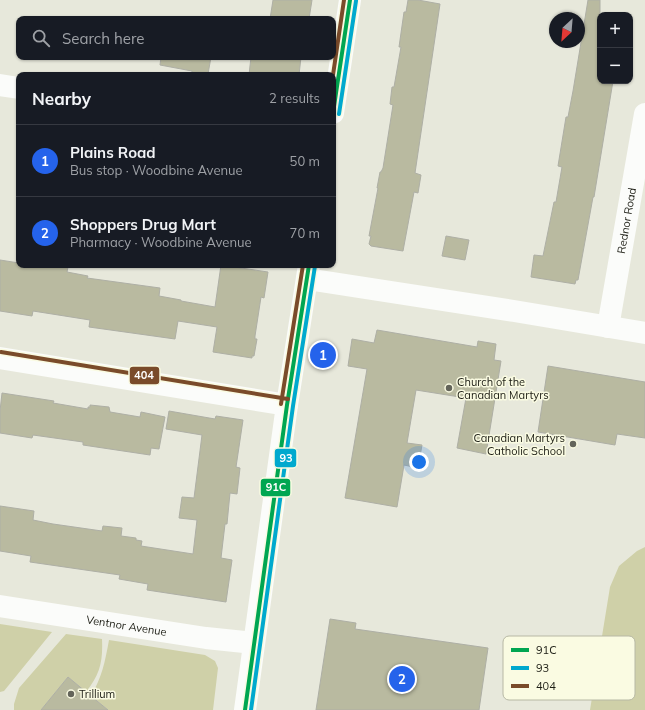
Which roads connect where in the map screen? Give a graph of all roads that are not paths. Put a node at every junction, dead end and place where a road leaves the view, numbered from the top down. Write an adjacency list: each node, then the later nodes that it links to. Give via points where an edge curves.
1 (350, 0): 4 (street)
2 (0, 85): 3 (street)
3 (16, 88)
4 (336, 93)
5 (645, 114): 7 (street, Rednor Road)
6 (308, 272): 7 (street); 10 (street)
7 (608, 327): 8 (street)
8 (645, 333)
9 (0, 358): 10 (street)
10 (287, 405): 12 (street)
11 (0, 606): 12 (street, Ventnor Avenue)
12 (254, 644): 13 (street)
13 (245, 710)

